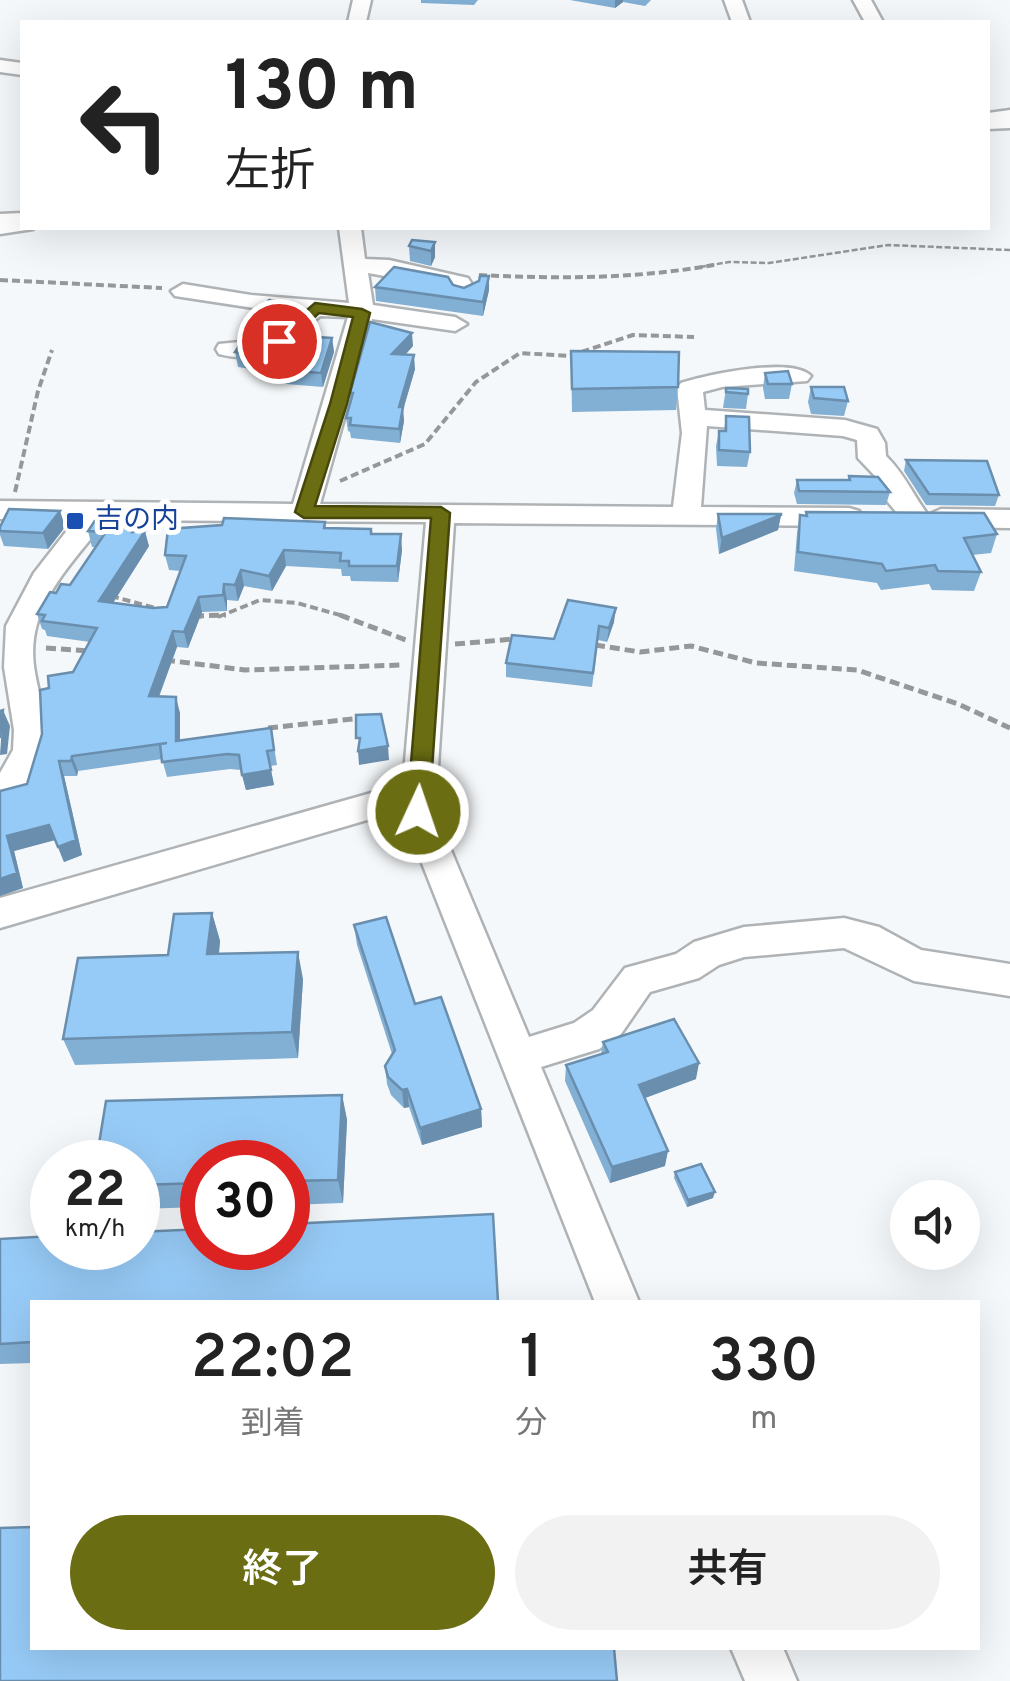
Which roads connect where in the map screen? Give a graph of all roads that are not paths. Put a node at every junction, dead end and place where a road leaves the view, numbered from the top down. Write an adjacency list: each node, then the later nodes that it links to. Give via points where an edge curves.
1 (350, 230): 2 (street)
2 (353, 265): 3 (street, via 389,267); 6 (street)
3 (458, 286)
4 (183, 291): 5 (street)
5 (315, 308): 6 (street); 8 (street, via 267,347)
6 (362, 313): 7 (street); 11 (street)
7 (456, 324)
8 (228, 349)
9 (798, 376): 10 (street, via 698,382 690,388)
10 (693, 418): 15 (street); 16 (street, via 868,434 872,458)
11 (306, 506): 12 (street); 14 (street)
12 (98, 510): 13 (street); 18 (street, via 31,604 20,627)
13 (3, 513)
14 (441, 513): 15 (street); 20 (street)
15 (686, 515): 16 (street)
16 (916, 518): 17 (street)
17 (1010, 519)
18 (12, 686): 19 (street, via 30,710 28,762)
19 (8, 786)
20 (419, 792): 21 (street); 23 (street, via 418,812)
21 (0, 914)
22 (1010, 980): 23 (street, via 914,965 844,933 744,942 638,979 607,1022 585,1037)
23 (518, 1057): 24 (street)
24 (616, 1300)
25 (758, 1650): 26 (street)
26 (770, 1681)

